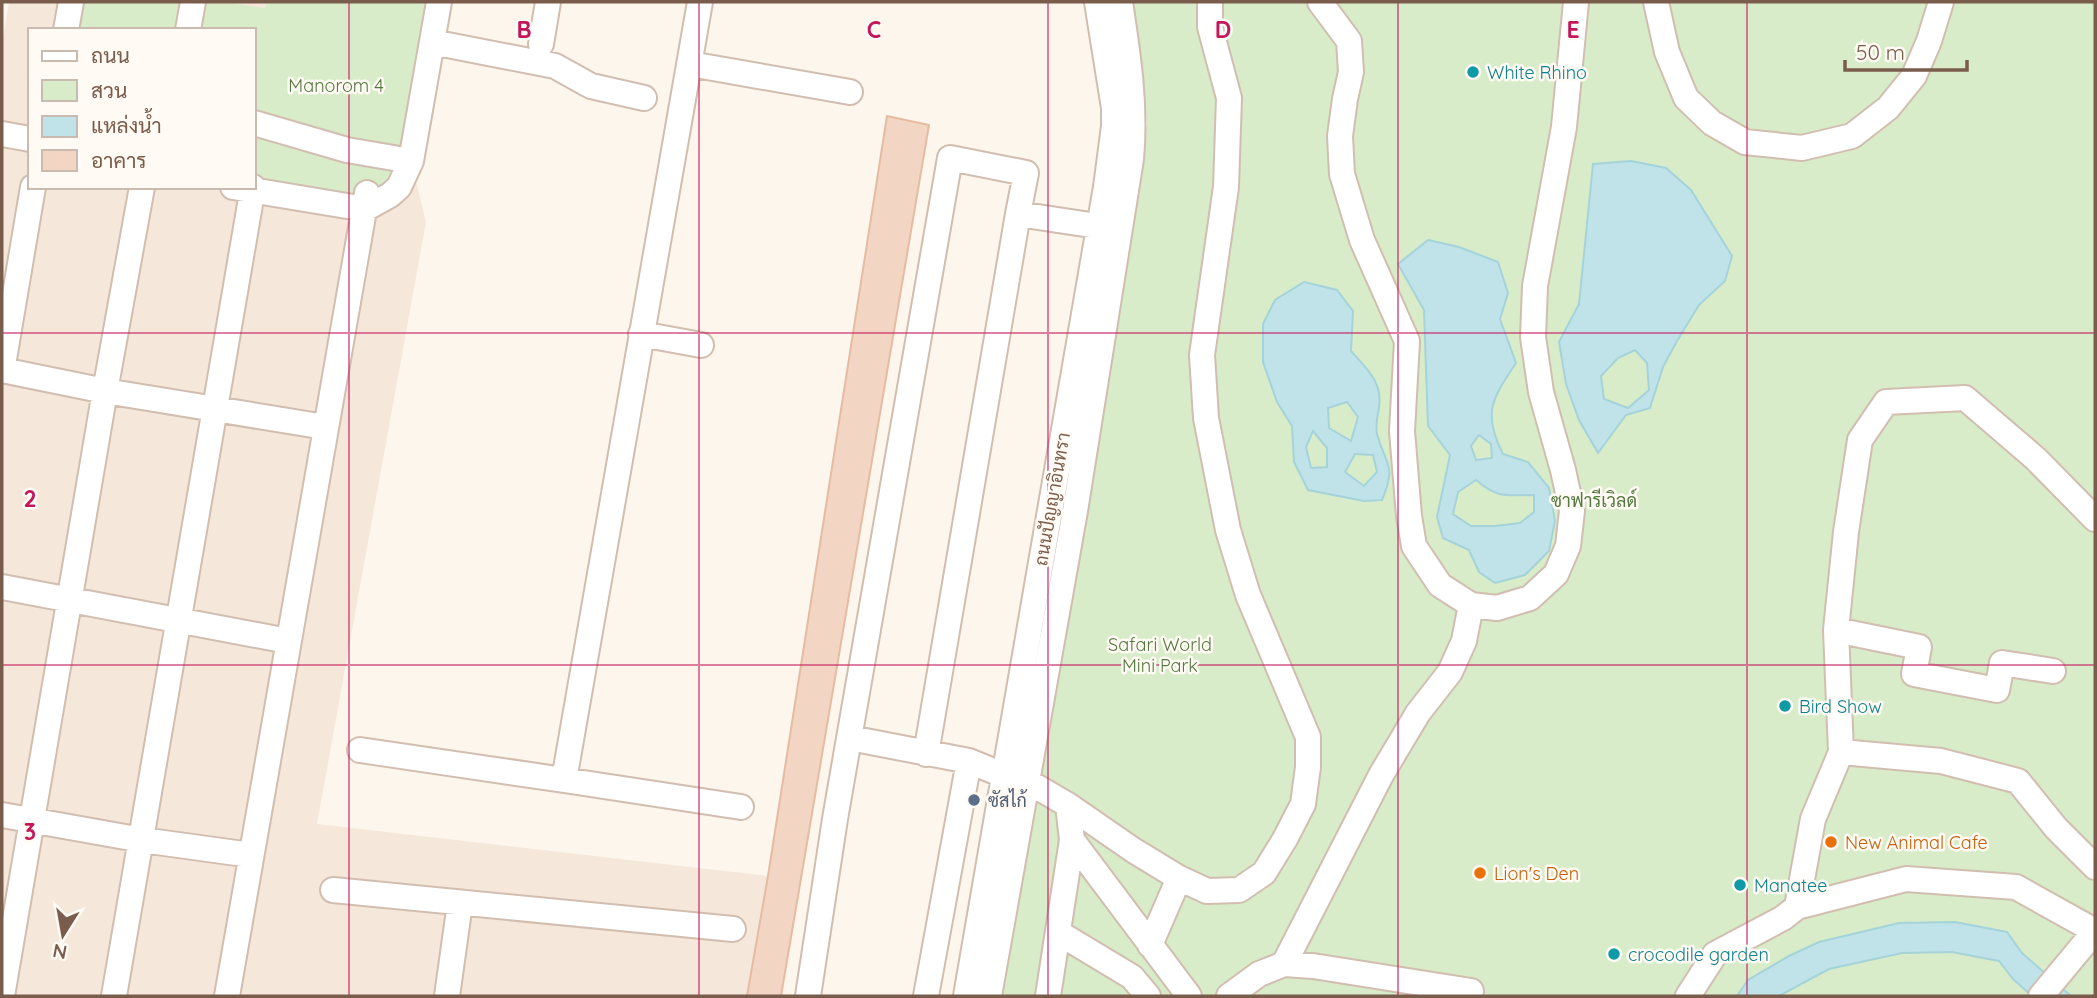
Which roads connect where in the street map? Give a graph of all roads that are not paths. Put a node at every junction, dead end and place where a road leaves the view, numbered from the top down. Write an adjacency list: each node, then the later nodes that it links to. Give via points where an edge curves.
1 (71, 2): 13 (street)
2 (191, 2): 14 (street)
3 (439, 2): 15 (street)
4 (548, 2): 16 (street)
5 (700, 2): 17 (street)
6 (1097, 2): 30 (street, ถนนปัญญาอินทรา, via 1114,108)
7 (1121, 2): 30 (street, ถนนปัญญาอินทรา, via 1134,125)
8 (1210, 2): 61 (street, via 1210,27 1229,97 1226,187 1202,355 1206,418 1227,530 1248,595 1308,737 1308,767 1303,804 1264,873 1239,890 1207,891)
9 (1320, 2): 40 (street, via 1349,41 1352,72 1340,136 1342,174 1362,240 1406,341 1402,431 1414,546 1440,585)
10 (1576, 2): 40 (street, via 1564,127 1535,286 1533,337 1541,391 1572,511 1568,546 1556,575 1530,598 1497,608)
11 (1656, 2): 12 (street, via 1667,52 1686,98 1712,122 1745,142 1802,148 1852,136 1888,108 1914,76)
12 (1941, 2)
13 (66, 28)
14 (188, 28)
15 (432, 42): 19 (street, via 555,66 591,86); 23 (street)
16 (541, 44)
17 (690, 64): 18 (street); 31 (street)
18 (850, 92)
19 (644, 98)
20 (256, 124): 23 (street, via 346,150)
21 (2, 134): 22 (street)
22 (28, 140)
23 (411, 161): 28 (street, via 405,178)
24 (256, 183): 28 (street)
25 (33, 189): 33 (street)
26 (142, 189): 34 (street)
27 (249, 189): 35 (street)
28 (374, 199): 36 (street)
29 (1018, 214): 30 (street); 45 (street, via 1026,173 950,158); 48 (street)
30 (1110, 228): 50 (street, ถนนปัญญาอินทรา); 52 (street, ถนนปัญญาอินทรา, via 1075,511)
31 (641, 334): 32 (street); 51 (street)
32 (701, 345)
33 (2, 370): 34 (street)
34 (105, 391): 35 (street); 39 (street)
35 (216, 408): 36 (street); 41 (street)
36 (325, 427): 43 (street)
37 (2095, 519): 42 (street, via 2036,459 1965,398 1886,402 1860,440)
38 (2, 587): 39 (street)
39 (70, 598): 41 (street); 56 (street)
40 (1471, 605): 69 (street, via 1464,641 1450,671 1381,775)
41 (180, 620): 43 (street); 57 (street)
42 (1836, 630): 44 (street, via 1919,647 1914,674 1997,690 2002,663); 47 (street)
43 (288, 640): 59 (street)
44 (2053, 671)
45 (850, 738): 48 (street); 75 (street)
46 (360, 750): 51 (street)
47 (1841, 752): 60 (street, via 1941,761 2018,781); 64 (street, via 1813,819)
48 (926, 754): 49 (street)
49 (969, 761): 50 (street); 76 (street)
50 (1003, 775): 52 (street); 77 (street, ถนนปัญญาอินทรา)
51 (564, 780): 54 (street)
52 (1027, 781): 53 (street); 78 (street, ถนนปัญญาอินทรา)
53 (1068, 805): 58 (street); 61 (street)
54 (741, 807)
55 (2, 815): 56 (street)
56 (32, 820): 57 (street); 71 (street)
57 (142, 840): 59 (street); 72 (street)
58 (1072, 841): 67 (street); 68 (street)
59 (251, 855): 73 (street)
60 (2095, 866)
61 (1179, 878): 68 (street)
62 (333, 890): 63 (street)
63 (460, 904): 65 (street); 74 (street)
64 (1797, 907): 66 (street, via 1906,879 2016,887); 83 (street, via 1714,954)
65 (733, 929)
66 (2095, 931): 84 (street)
67 (1059, 933): 79 (street); 80 (street, via 1132,977)
68 (1150, 945): 81 (street)
69 (1284, 964): 70 (street); 82 (street, via 1259,974)
70 (1471, 991)
71 (2, 996)
72 (114, 996)
73 (227, 996)
74 (447, 996)
75 (808, 996)
76 (926, 996)
77 (966, 996)
78 (989, 996)
79 (1048, 996)
80 (1148, 996)
81 (1189, 996)
82 (1229, 996)
83 (1688, 996)
84 (2041, 996)

